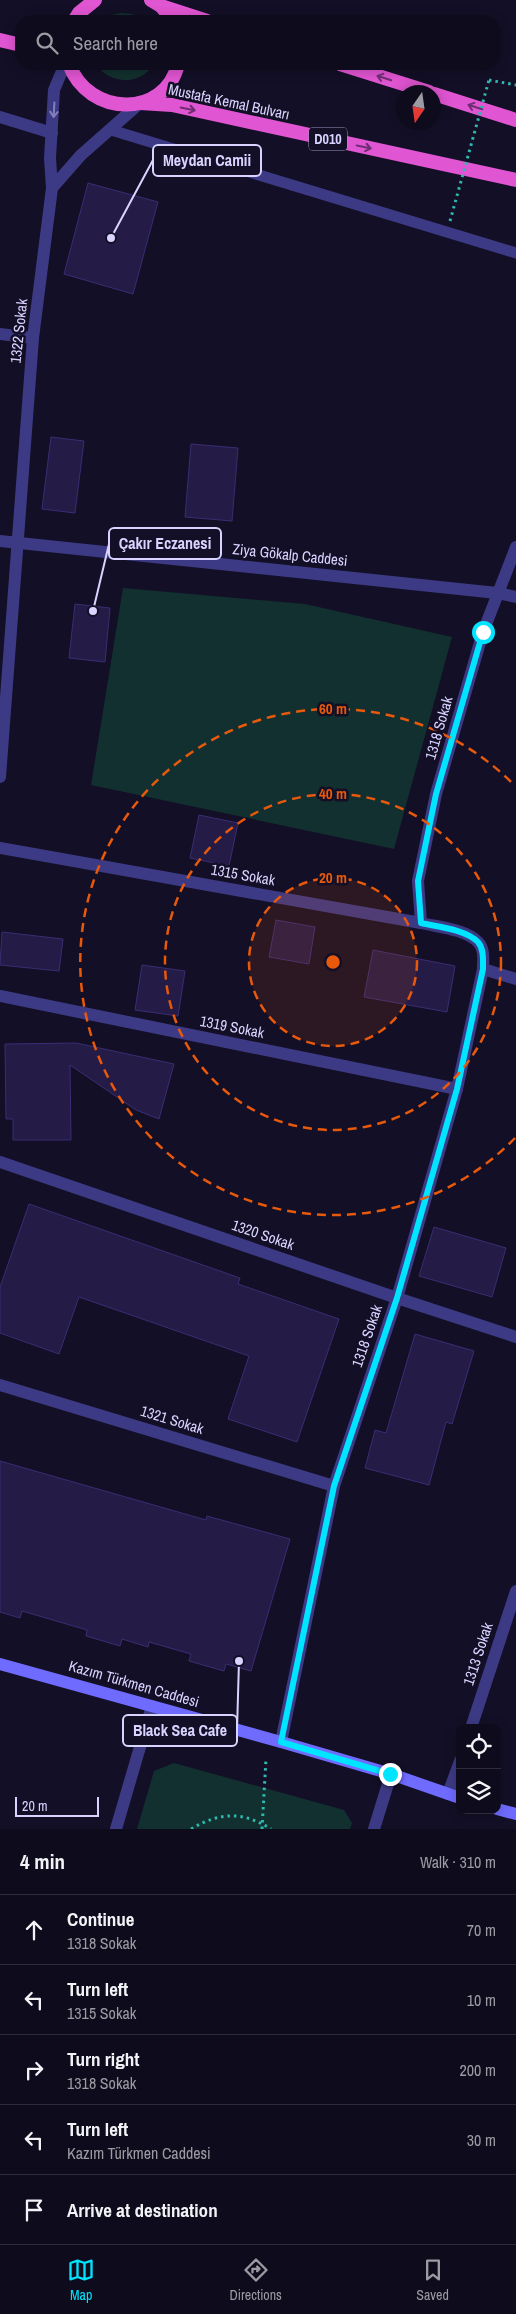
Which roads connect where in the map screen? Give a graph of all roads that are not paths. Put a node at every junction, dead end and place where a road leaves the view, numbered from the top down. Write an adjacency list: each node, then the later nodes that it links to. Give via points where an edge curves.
1 (95, 0): 3 (highway)
2 (156, 3): 4 (highway); 5 (highway)
3 (78, 15)
4 (167, 15)
5 (190, 15)
6 (0, 40): 7 (highway)
7 (15, 44)
8 (62, 70): 18 (street, 1322 Sokak, one-way to 18, via 54,90)
9 (72, 70): 14 (highway, Mustafa Kemal Bulvarı, via 78,83 98,99 122,105)
10 (175, 70): 14 (highway, via 168,84)
11 (359, 70): 12 (highway, one-way to 11)
12 (407, 85)
13 (441, 96): 16 (highway, one-way to 13)
14 (140, 103): 17 (street); 19 (highway, Mustafa Kemal Bulvarı / D010, one-way to 19, via 172,105)
15 (0, 118): 18 (street)
16 (516, 120)
17 (111, 130): 20 (street, via 81,155); 21 (lane)
18 (52, 133): 20 (street, 1322 Sokak)
19 (516, 180)
20 (52, 188): 23 (street, 1322 Sokak)
21 (516, 253)
22 (0, 334): 23 (street)
23 (33, 338): 25 (street, 1322 Sokak)
24 (0, 541): 25 (street, Ziya Gökalp Caddesi)
25 (16, 543): 27 (street, Ziya Gökalp Caddesi); 29 (street, 1322 Sokak)
26 (516, 547): 27 (street, 1318 Sokak)
27 (497, 593): 28 (street, Ziya Gökalp Caddesi); 32 (street, 1318 Sokak, via 436,794 418,881)
28 (516, 597)
29 (2, 729): 30 (street, 1322 Sokak)
30 (0, 777)
31 (0, 848): 32 (street, 1315 Sokak)
32 (421, 923): 33 (street, 1315 Sokak, via 464,933)
33 (478, 942): 34 (street, 1318 Sokak, via 483,951)
34 (483, 969): 35 (street); 37 (street, 1318 Sokak)
35 (516, 979)
36 (0, 996): 37 (street, 1319 Sokak)
37 (457, 1089): 39 (street, 1318 Sokak)
38 (0, 1162): 39 (street, 1320 Sokak)
39 (397, 1298): 40 (street, 1320 Sokak); 42 (street, 1318 Sokak)
40 (516, 1337)
41 (0, 1385): 42 (street, 1321 Sokak)
42 (334, 1486): 48 (street, 1318 Sokak)
43 (516, 1591): 44 (street, 1313 Sokak)
44 (513, 1611): 47 (street, 1313 Sokak)
45 (0, 1664): 46 (main road, Kazım Türkmen Caddesi)
46 (152, 1706): 48 (main road, Kazım Türkmen Caddesi); 54 (street)
47 (472, 1724)
48 (281, 1742): 50 (main road, Kazım Türkmen Caddesi)
49 (458, 1769): 51 (street)
50 (390, 1774): 51 (main road, Kazım Türkmen Caddesi); 55 (street)
51 (454, 1796)
52 (501, 1810): 53 (main road)
53 (516, 1814)
54 (116, 1829)
55 (374, 1829)

